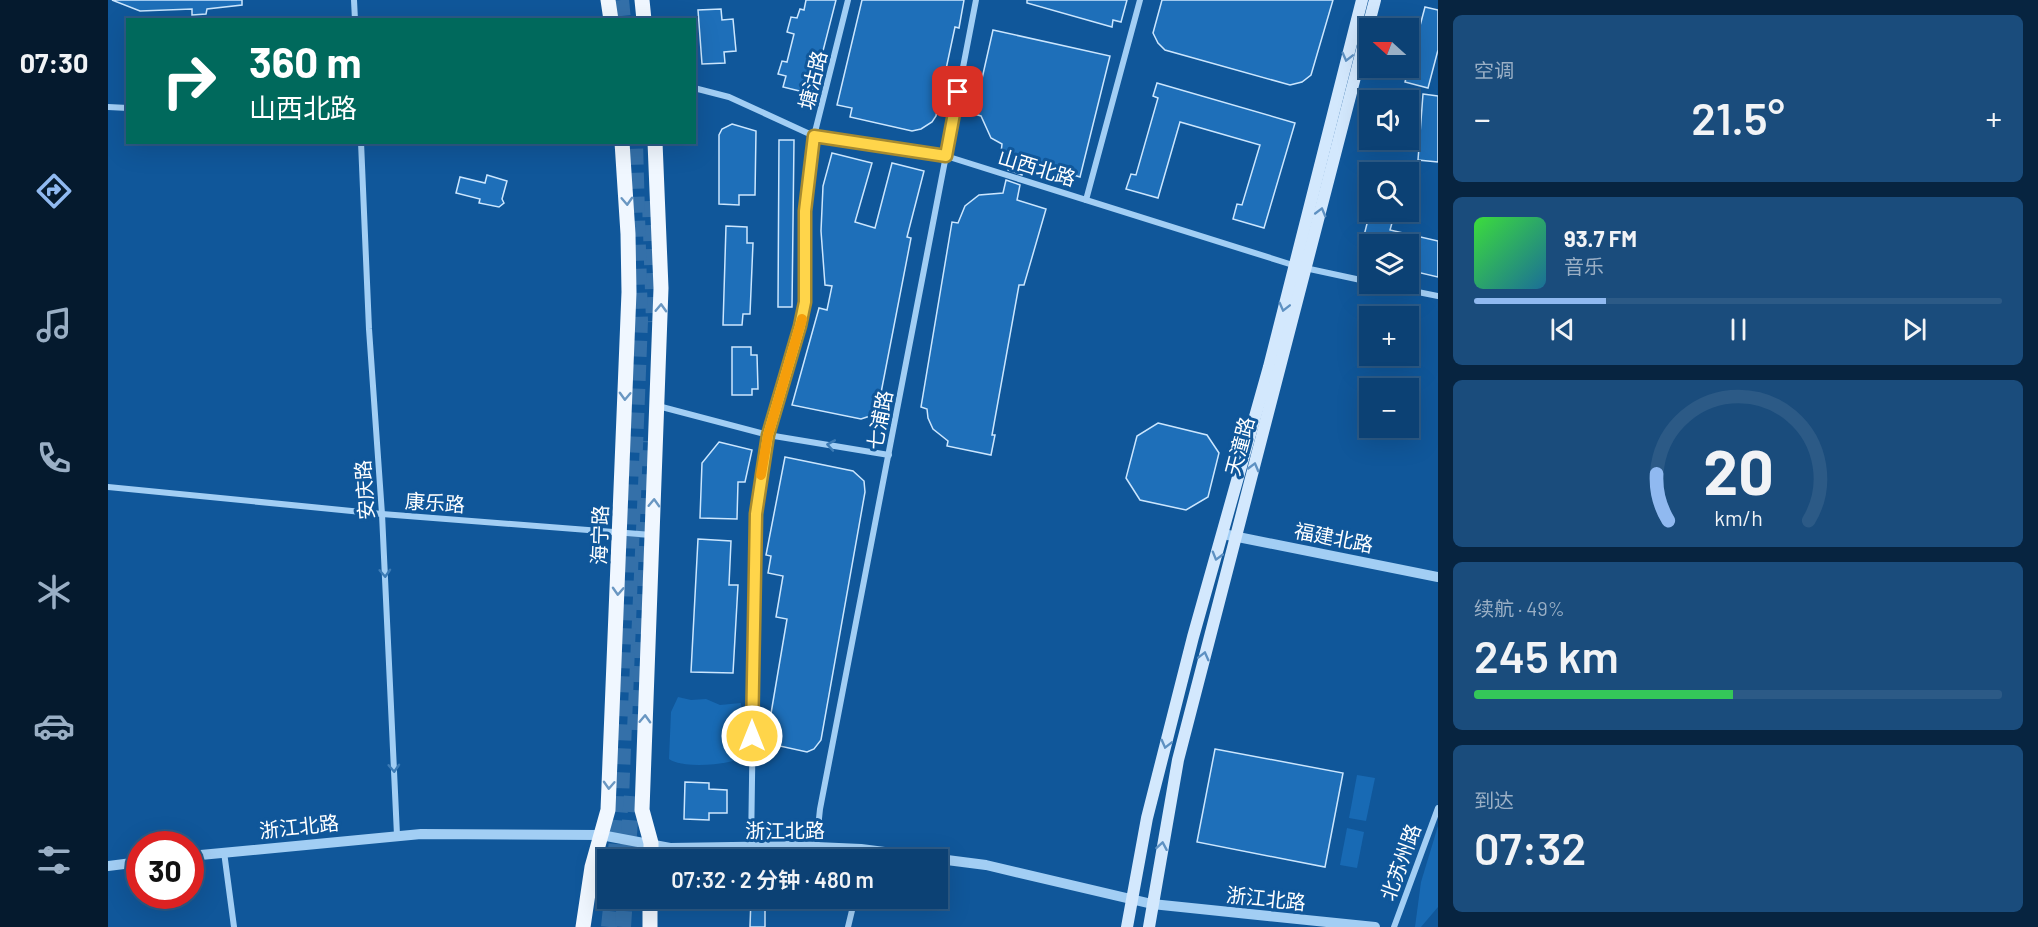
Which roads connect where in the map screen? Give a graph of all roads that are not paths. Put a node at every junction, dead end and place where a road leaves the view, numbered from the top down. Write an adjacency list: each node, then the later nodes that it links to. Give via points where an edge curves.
1 (354, 0): 9 (street)
2 (608, 0): 10 (main road)
3 (642, 0): 11 (main road)
4 (848, 0): 15 (street, 塘沽路)
5 (976, 0): 19 (street, 七浦路)
6 (1140, 0): 20 (street)
7 (1362, 0): 21 (main road, 天潼路, one-way to 21)
8 (1375, 0): 21 (main road, 天潼路, one-way to 8)
9 (355, 18)
10 (610, 18)
11 (644, 18)
12 (696, 89): 15 (street, 山西北路, via 729,97)
13 (108, 107): 14 (street)
14 (126, 108)
15 (814, 136): 19 (street, 山西北路); 26 (street, 塘沽路, via 804,218 804,308)
16 (361, 144): 29 (street, 安庆路)
17 (622, 144): 30 (main road, 海宁路, one-way to 30, via 629,292)
18 (655, 144): 25 (main road, one-way to 18, via 662,263)
19 (946, 156): 20 (street, 山西北路); 27 (street, 七浦路)
20 (1086, 200): 21 (street, 山西北路)
21 (1300, 267): 22 (street, 山西北路); 32 (main road, 天潼路)
22 (1359, 280)
23 (1419, 292): 24 (street)
24 (1438, 296)
25 (657, 406): 26 (street); 31 (main road, one-way to 25)
26 (768, 435): 27 (street, one-way to 26); 38 (street, 塘沽路, via 754,538)
27 (889, 455): 39 (street, 七浦路, via 820,809)
28 (108, 487): 29 (street, 康乐路)
29 (382, 514): 30 (street, 康乐路); 35 (street, 安庆路, one-way to 35)
30 (620, 532): 31 (street, 康乐路); 36 (main road, 海宁路, one-way to 36, via 608,810)
31 (653, 535): 37 (main road, one-way to 31, via 642,810)
32 (1229, 535): 33 (street, 福建北路); 47 (main road, 天潼路, one-way to 47, via 1193,637); 48 (main road, 天潼路, one-way to 32, via 1178,760)
33 (1438, 577)
34 (1438, 808): 58 (street, 北苏州路)
35 (397, 835): 36 (street, 浙江北路); 42 (street, 浙江北路)
36 (601, 835): 37 (street, 浙江北路); 52 (main road, 海宁路)
37 (651, 843): 38 (street, 浙江北路, via 670,848); 40 (main road)
38 (751, 847): 39 (street, 浙江北路)
39 (816, 847): 41 (street, 浙江北路)
40 (651, 849)
41 (829, 849)
42 (224, 852): 43 (street, 浙江北路); 51 (street)
43 (204, 854)
44 (948, 862): 47 (street, 浙江北路, via 986,865)
45 (126, 864): 46 (street)
46 (108, 866)
47 (1130, 899): 48 (street, 浙江北路); 55 (main road, 天潼路)
48 (1152, 904): 56 (main road, 天潼路); 57 (street, 浙江北路)
49 (650, 909): 53 (main road)
50 (852, 909): 54 (street)
51 (234, 927)
52 (583, 927)
53 (650, 927)
54 (848, 927)
55 (1127, 927)
56 (1149, 927)
57 (1375, 927)
58 (1394, 927)

